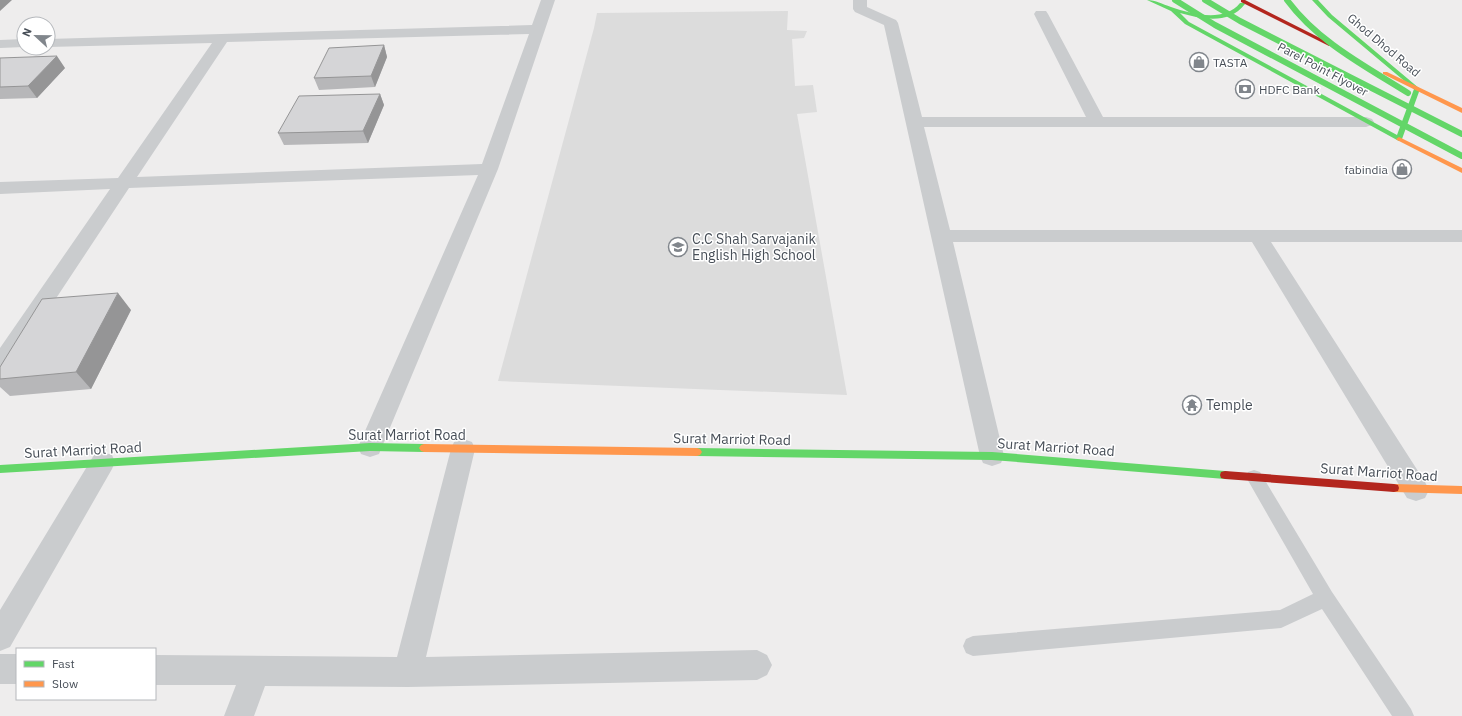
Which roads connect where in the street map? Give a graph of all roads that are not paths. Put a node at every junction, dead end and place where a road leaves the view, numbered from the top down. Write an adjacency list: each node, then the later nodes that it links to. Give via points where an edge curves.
1 (548, 0): 11 (street)
2 (860, 0): 18 (street, via 860,9 891,23)
3 (1150, 0): 9 (main road)
4 (1175, 0): 24 (main road, Parel Point Flyover, bridge, via 1215,25)
5 (1205, 0): 22 (main road, Parel Point Flyover, bridge, via 1240,21)
6 (1243, 0): 9 (main road, via 1240,8 1219,15 1203,16); 16 (main road)
7 (1287, 0): 21 (main road, bridge, via 1289,7 1316,32)
8 (1315, 0): 16 (main road, Ghod Dhod Road, via 1330,16)
9 (1174, 11): 20 (main road, via 1187,23)
10 (1041, 14): 19 (street)
11 (539, 29): 12 (street); 25 (street)
12 (224, 36): 13 (street); 27 (street)
13 (56, 42)
14 (16, 43): 15 (street)
15 (0, 44)
16 (1417, 89): 17 (main road); 23 (main road, Ghod Dhod Road)
17 (1462, 110)
18 (915, 122): 19 (street); 29 (street)
19 (1096, 122): 20 (street)
20 (1366, 122): 23 (main road)
21 (1462, 128)
22 (1462, 134)
23 (1399, 139): 26 (main road)
24 (1462, 156)
25 (490, 169): 27 (street); 33 (street)
26 (1462, 171)
27 (124, 183): 28 (street); 32 (street)
28 (0, 188)
29 (942, 236): 31 (street); 35 (street)
30 (1462, 236): 31 (street)
31 (1258, 237): 39 (street)
32 (0, 365)
33 (370, 447): 34 (main road, Surat Marriot Road); 36 (main road, Surat Marriot Road)
34 (463, 449): 35 (main road, Surat Marriot Road); 49 (street)
35 (992, 456): 38 (main road, Surat Marriot Road)
36 (103, 462): 37 (main road, Surat Marriot Road); 42 (street)
37 (0, 469)
38 (1254, 477): 39 (main road, Surat Marriot Road); 41 (lane)
39 (1416, 490): 40 (main road, Surat Marriot Road)
40 (1462, 490)
41 (1324, 598): 43 (lane, via 1281,619); 51 (lane)
42 (0, 636)
43 (973, 646)
44 (757, 665): 49 (street)
45 (0, 669): 46 (street)
46 (16, 669)
47 (156, 670): 48 (street)
48 (256, 671): 49 (street); 50 (street)
49 (408, 672)
50 (239, 716)
51 (1404, 716)

